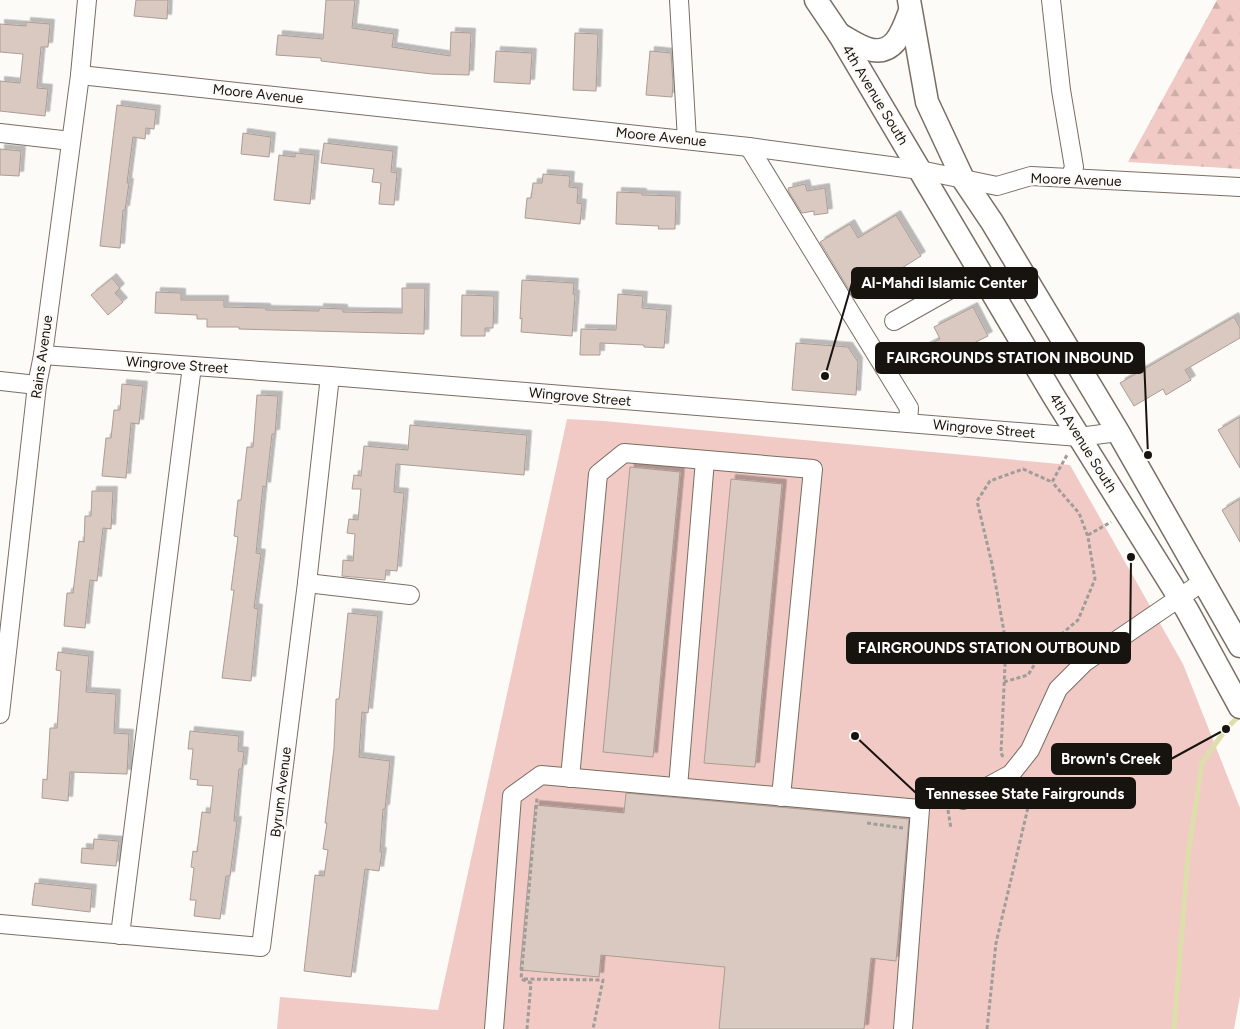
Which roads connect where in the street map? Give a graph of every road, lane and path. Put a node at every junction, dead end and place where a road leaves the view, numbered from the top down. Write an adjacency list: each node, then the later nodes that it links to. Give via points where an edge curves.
1 (87, 0): 7 (street, Rains Avenue)
2 (679, 0): 9 (street)
3 (816, 0): 6 (main road, 4th Avenue South)
4 (1052, 0): 13 (street, via 1061,90 1074,167)
5 (910, 6): 6 (main road, via 901,35 894,44 882,50 868,49); 14 (main road, via 928,102)
6 (839, 34): 12 (main road, 4th Avenue South)
7 (80, 75): 9 (street, Moore Avenue); 10 (street, Rains Avenue)
8 (0, 133): 10 (street)
9 (687, 140): 11 (street, Moore Avenue)
10 (71, 141): 18 (street, Rains Avenue)
11 (749, 147): 12 (street, Moore Avenue); 23 (street, via 909,408)
12 (920, 170): 14 (street, Moore Avenue); 16 (main road, 4th Avenue South)
13 (1070, 178): 14 (street, Moore Avenue, via 1031,176 997,186); 15 (street, Moore Avenue)
14 (963, 179): 24 (main road)
15 (1240, 187)
16 (981, 272): 17 (street); 25 (main road, 4th Avenue South)
17 (894, 321)
18 (43, 355): 19 (street, Wingrove Street); 22 (street, Rains Avenue)
19 (192, 366): 20 (street, Wingrove Street); 51 (street)
20 (330, 376): 23 (street, Wingrove Street); 31 (street, Byrum Avenue)
21 (0, 381): 22 (street)
22 (37, 385): 35 (street, Rains Avenue)
23 (908, 423): 25 (street, Wingrove Street)
24 (1118, 432): 25 (street, Wingrove Street); 30 (main road)
25 (1073, 446): 27 (path); 33 (main road, 4th Avenue South)
26 (705, 460): 40 (street, via 624,453 598,474); 42 (street); 44 (street, via 813,469)
27 (1052, 482): 29 (path, via 1079,513); 36 (path, via 1023,469 990,481 977,501 1006,643)
28 (1112, 522): 29 (path)
29 (1088, 535): 36 (path, via 1095,579 1078,620 1044,648 1028,675)
30 (1204, 581): 33 (street); 34 (main road)
31 (307, 583): 32 (street); 51 (street, Byrum Avenue, via 261,947)
32 (410, 595)
33 (1179, 598): 37 (main road, 4th Avenue South); 45 (street, via 1085,662 1058,689 1030,750 1011,774)
34 (1240, 646)
35 (3, 659): 38 (street, Rains Avenue)
36 (1004, 682): 39 (path, via 1001,753)
37 (1240, 707)
38 (0, 714)
39 (1006, 762)
40 (570, 778): 42 (street); 53 (street, via 541,775 512,796)
41 (1026, 786): 57 (path, via 1030,799 996,943)
42 (678, 787): 44 (street)
43 (537, 792): 52 (path)
44 (781, 797): 56 (street, via 920,809)
45 (963, 800)
46 (936, 805): 49 (path, via 936,796 926,788 928,780 946,799)
47 (858, 822): 48 (path)
48 (907, 828)
49 (951, 829)
50 (0, 924): 51 (street, Byrum Avenue)
51 (120, 935)
52 (521, 979): 54 (path, via 531,983); 55 (path, via 603,980)
53 (494, 1029)
54 (526, 1029)
55 (593, 1029)
56 (903, 1029)
57 (987, 1029)

